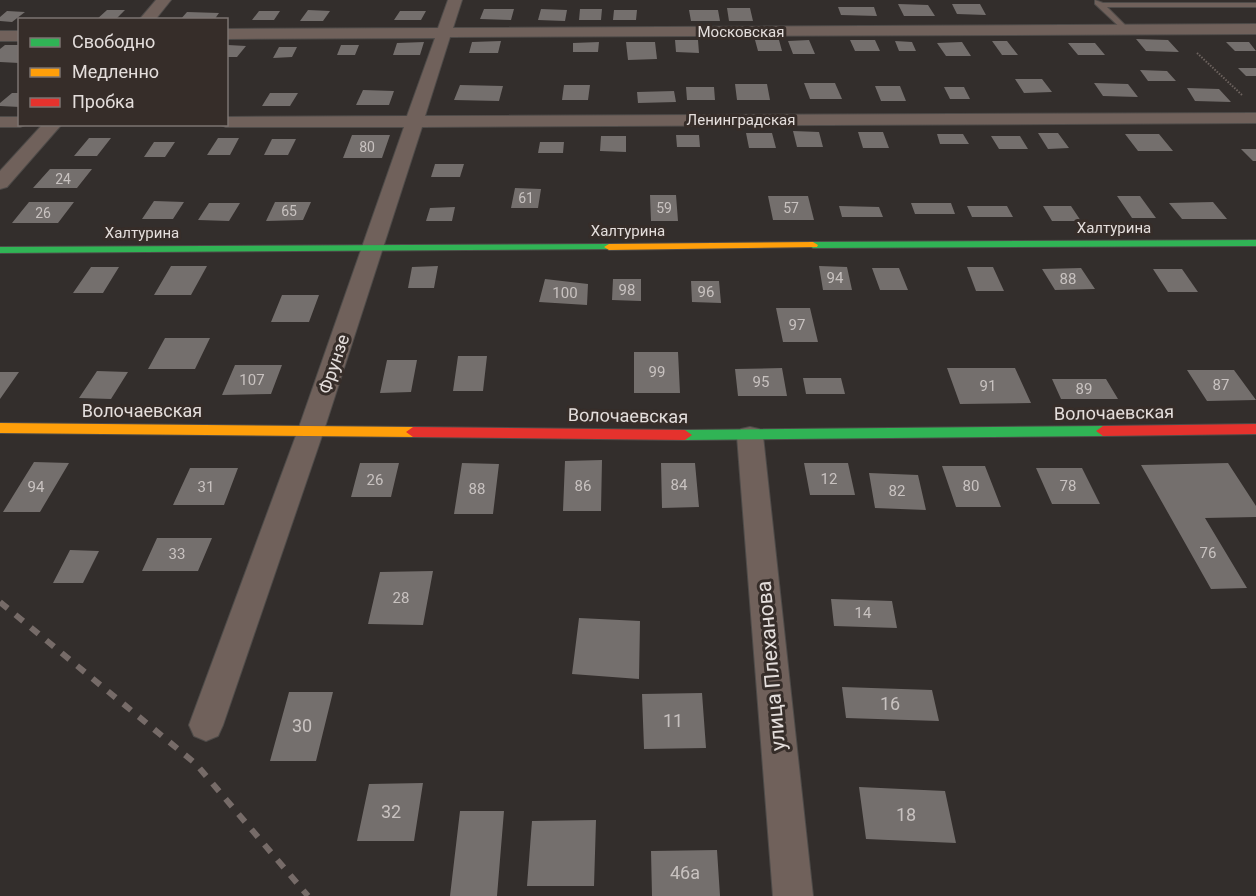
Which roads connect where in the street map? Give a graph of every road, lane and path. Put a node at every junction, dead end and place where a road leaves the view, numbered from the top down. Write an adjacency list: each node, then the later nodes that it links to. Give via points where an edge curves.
1 (164, 0): 5 (street)
2 (455, 0): 9 (street, Фрунзе)
3 (1099, 2): 4 (lane); 7 (lane)
4 (1256, 5)
5 (148, 18)
6 (1256, 29): 8 (street, Московская)
7 (1125, 30): 8 (street, Московская); 9 (street, Московская)
8 (1172, 30): 13 (path)
9 (446, 33): 10 (street, Московская); 18 (street, Фрунзе)
10 (228, 34)
11 (0, 36): 12 (street)
12 (18, 36)
13 (1248, 100)
14 (1256, 118): 18 (street, Ленинградская)
15 (0, 122): 16 (street)
16 (18, 122)
17 (228, 122): 18 (street, Ленинградская)
18 (415, 123): 22 (street, Фрунзе)
19 (50, 126): 20 (street)
20 (0, 183)
21 (1256, 243): 22 (street, Халтурина)
22 (372, 249): 23 (street, Халтурина); 26 (street, Фрунзе)
23 (0, 250)
24 (0, 428): 26 (street, Волочаевская)
25 (1256, 429): 27 (street, Волочаевская)
26 (311, 430): 27 (street, Волочаевская); 28 (street, Фрунзе)
27 (750, 436): 29 (street, улица Плеханова)
28 (206, 725)
29 (793, 896)

